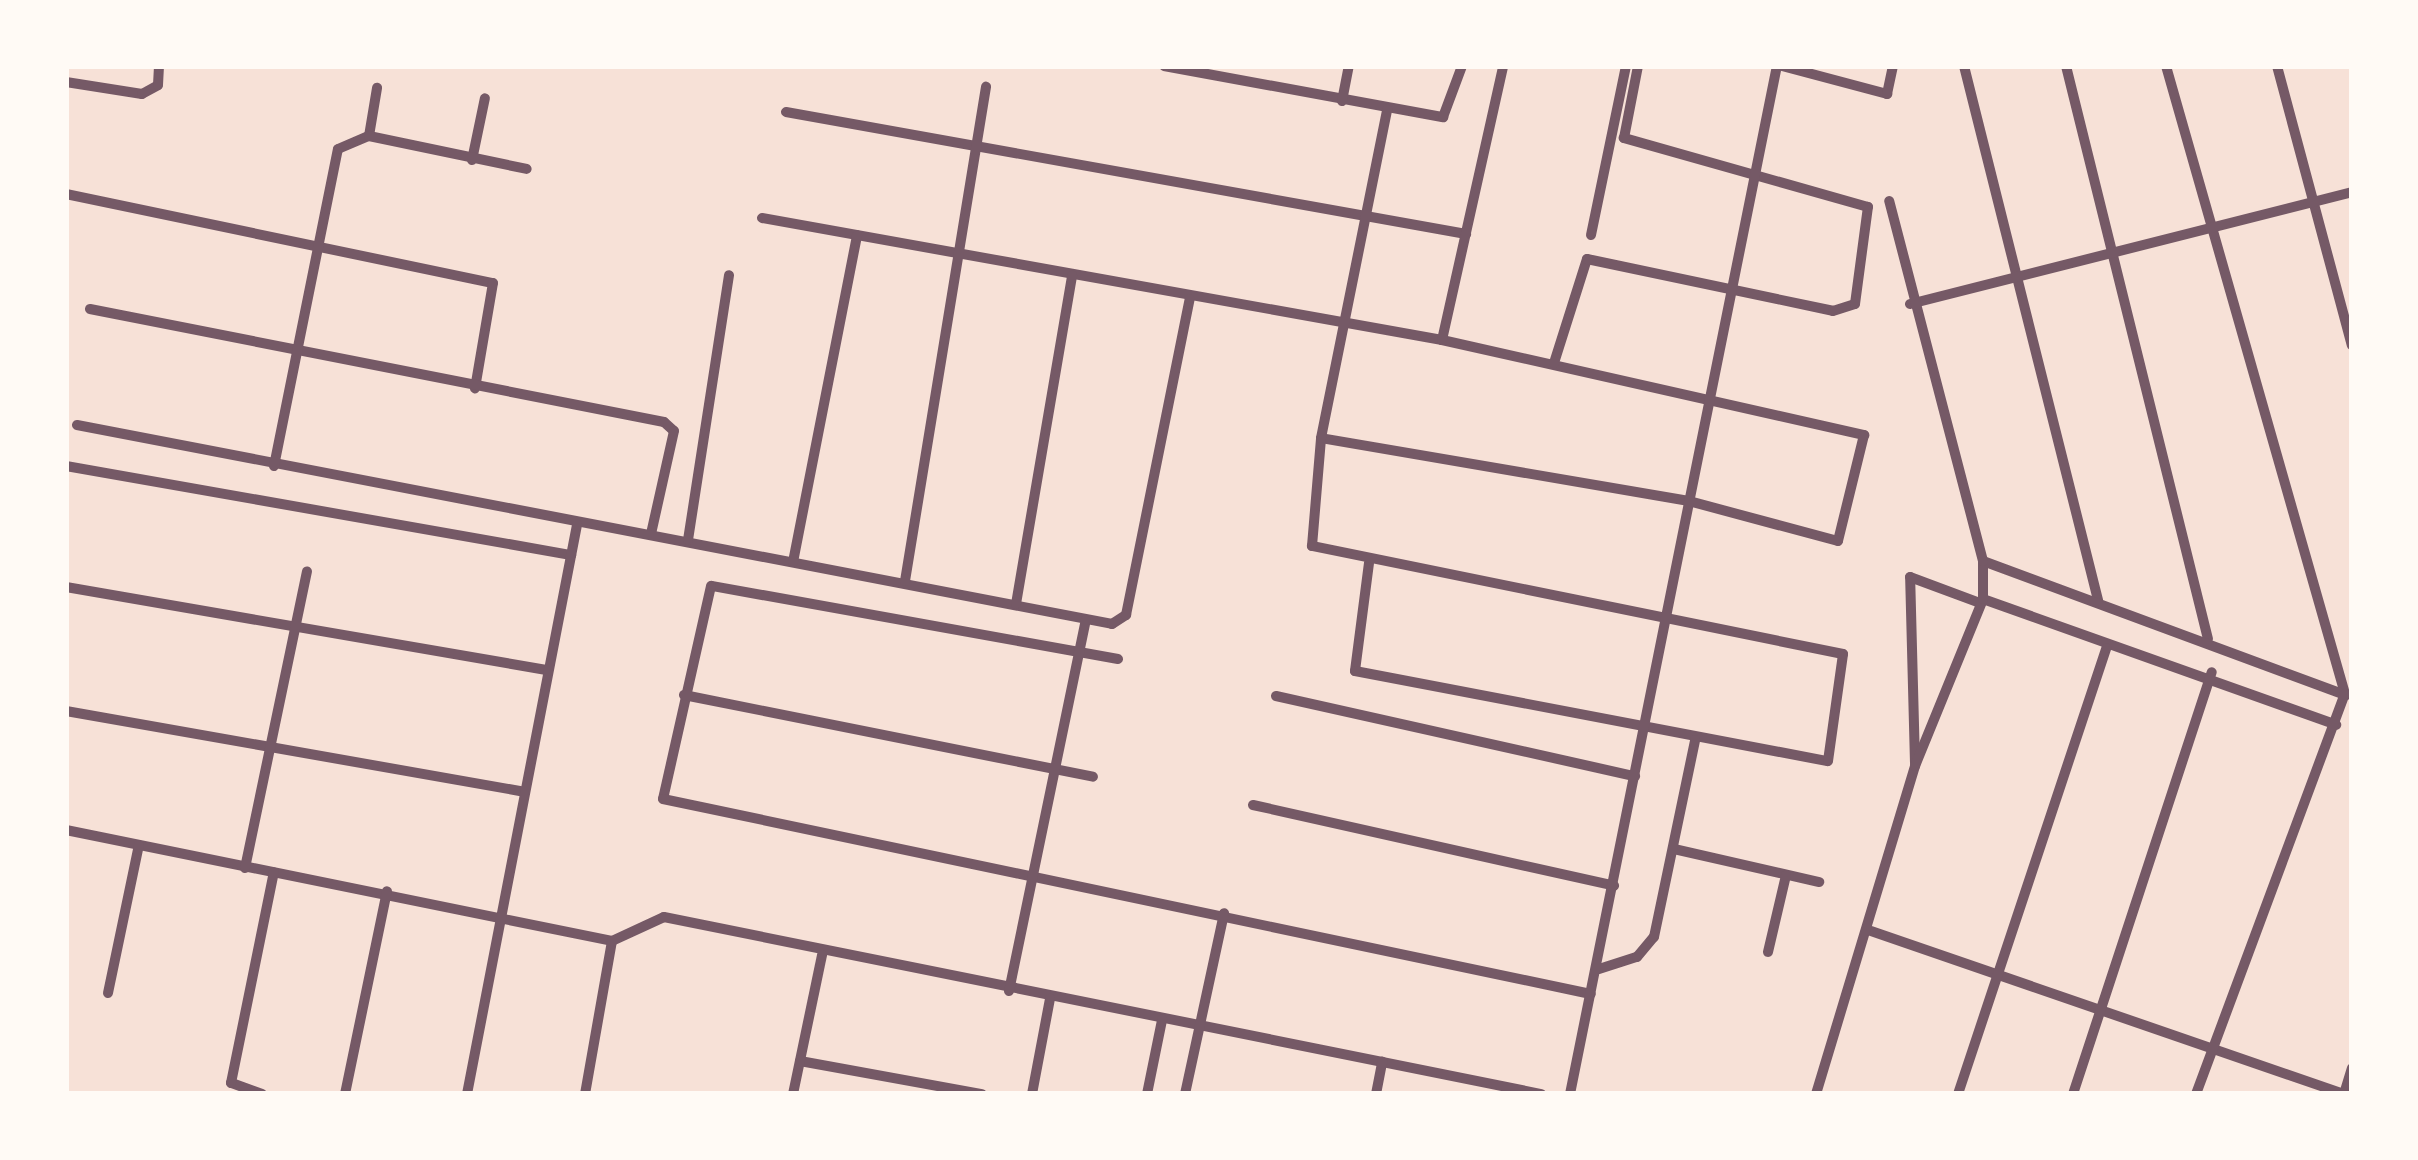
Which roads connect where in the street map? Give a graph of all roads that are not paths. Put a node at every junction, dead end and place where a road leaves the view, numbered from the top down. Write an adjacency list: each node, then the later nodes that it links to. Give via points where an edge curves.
1 (159, 66): 14 (street, via 158,85 142,94)
2 (1164, 66): 13 (street)
3 (1349, 66): 18 (street)
4 (1462, 66): 19 (street, via 1451,115)
5 (1503, 66): 33 (street)
6 (1634, 66): 25 (street, via 1624,138); 34 (street)
7 (1779, 66): 8 (street, via 1887,94); 25 (street)
8 (1892, 66)
9 (1964, 66): 39 (street)
10 (2066, 66): 38 (street)
11 (2166, 66): 32 (street)
12 (2277, 66): 28 (street)
13 (1229, 72): 18 (street)
14 (66, 82)
15 (986, 87): 22 (street)
16 (377, 88): 21 (street)
17 (485, 98): 23 (street)
18 (1342, 101): 19 (street)
19 (1387, 110): 30 (street)
20 (786, 112): 22 (street)
21 (369, 136): 23 (street); 36 (street, via 338,149)
22 (976, 146): 30 (street); 37 (street)
23 (472, 160): 24 (street)
24 (527, 169)
25 (1756, 171): 42 (street); 42 (street, via 1868,207 1856,304 1844,312)
26 (2352, 192): 28 (street)
27 (66, 194): 36 (street)
28 (2310, 199): 32 (street); 48 (street)
29 (1889, 201): 44 (street)
30 (1366, 216): 33 (street); 46 (street)
31 (762, 218): 35 (street)
32 (2209, 233): 38 (street); 83 (street)
33 (1466, 234): 47 (street)
34 (1591, 235)
35 (857, 236): 37 (street); 64 (street)
36 (323, 243): 49 (street); 51 (street, via 494,283)
37 (958, 255): 41 (street); 67 (street)
38 (2108, 255): 39 (street); 76 (street)
39 (2012, 274): 44 (street); 70 (street)
40 (729, 275): 60 (street)
41 (1072, 276): 43 (street); 72 (street)
42 (1729, 291): 50 (street, via 1587,259); 52 (street)
43 (1190, 299): 46 (street); 74 (street, via 1126,616)
44 (1910, 304): 63 (street)
45 (89, 309): 49 (street)
46 (1344, 327): 47 (street); 54 (street)
47 (1442, 340): 50 (street)
48 (2352, 345)
49 (301, 353): 51 (street); 56 (street)
50 (1554, 363): 52 (street)
51 (476, 388): 59 (street, via 669,425)
52 (1711, 394): 57 (street); 57 (street, via 1864,435 1838,541)
53 (77, 425): 56 (street)
54 (1322, 438): 57 (street); 65 (street, via 1312,546)
55 (66, 466): 61 (street)
56 (274, 466): 58 (street)
57 (1689, 501): 73 (street)
58 (577, 525): 59 (street); 61 (street)
59 (651, 534): 60 (street)
60 (688, 540): 62 (street)
61 (571, 555): 80 (street)
62 (735, 556): 64 (street); 68 (street)
63 (1984, 561): 70 (street); 71 (street)
64 (793, 562): 67 (street)
65 (1370, 563): 73 (street); 86 (street, via 1355,671)
66 (307, 571): 75 (street)
67 (905, 581): 72 (street)
68 (726, 583): 78 (street); 82 (street, via 703,596)
69 (66, 587): 75 (street)
70 (2098, 600): 76 (street)
71 (1982, 601): 77 (street); 91 (street); 91 (street, via 1910,578)
72 (1016, 604): 74 (street)
73 (1666, 618): 86 (street); 88 (street, via 1845,656 1824,765)
74 (1086, 620): 78 (street)
75 (296, 629): 80 (street); 89 (street)
76 (2208, 639): 83 (street)
77 (2106, 647): 81 (street); 113 (street)
78 (1079, 653): 79 (street); 90 (street)
79 (1118, 659)
80 (548, 670): 94 (street)
81 (2212, 672): 87 (street); 118 (street)
82 (684, 694): 90 (street); 102 (street, via 669,808)
83 (2349, 695): 87 (street)
84 (1276, 696): 92 (street)
85 (66, 711): 89 (street)
86 (1638, 725): 88 (street); 92 (street)
87 (2336, 725): 121 (street)
88 (1695, 740): 98 (street)
89 (271, 752): 94 (street); 99 (street)
90 (1058, 764): 93 (street); 102 (street)
91 (1916, 766): 108 (street)
92 (1635, 776): 104 (street)
93 (1093, 777)
94 (524, 792): 107 (street)
95 (1253, 805): 104 (street)
96 (66, 830): 97 (street)
97 (140, 844): 99 (street); 115 (street)
98 (1674, 849): 101 (street); 112 (street, via 1654,937 1637,957)
99 (245, 868): 100 (street)
100 (274, 872): 105 (street); 125 (street, via 231,1083)
101 (1786, 874): 103 (street); 110 (street)
102 (1033, 877): 106 (street); 114 (street)
103 (1820, 882)
104 (1614, 886): 112 (street)
105 (387, 891): 107 (street); 126 (street)
106 (1224, 914): 116 (street); 120 (street)
107 (502, 916): 109 (street); 127 (street)
108 (1871, 932): 113 (street); 137 (street)
109 (612, 941): 111 (street, via 664,917); 128 (street)
110 (1768, 952)
111 (822, 955): 114 (street); 122 (street)
112 (1599, 969): 116 (street)
113 (2000, 984): 118 (street); 138 (street)
114 (1009, 991): 117 (street)
115 (108, 992)
116 (1591, 994): 136 (street)
117 (1050, 999): 119 (street); 131 (street)
118 (2101, 1010): 121 (street); 139 (street)
119 (1162, 1020): 120 (street); 132 (street)
120 (1200, 1027): 123 (street); 133 (street)
121 (2212, 1044): 124 (street, via 2344,1094); 140 (street)
122 (800, 1060): 129 (street); 130 (street)
123 (1382, 1062): 134 (street); 135 (street)
124 (2352, 1068)
125 (262, 1094)
126 (345, 1094)
127 (467, 1094)
128 (585, 1094)
129 (793, 1094)
130 (982, 1094)
131 (1032, 1094)
132 (1147, 1094)
133 (1185, 1094)
134 (1376, 1094)
135 (1541, 1094)
136 (1570, 1094)
137 (1816, 1094)
138 (1958, 1094)
139 (2073, 1094)
140 (2196, 1094)

